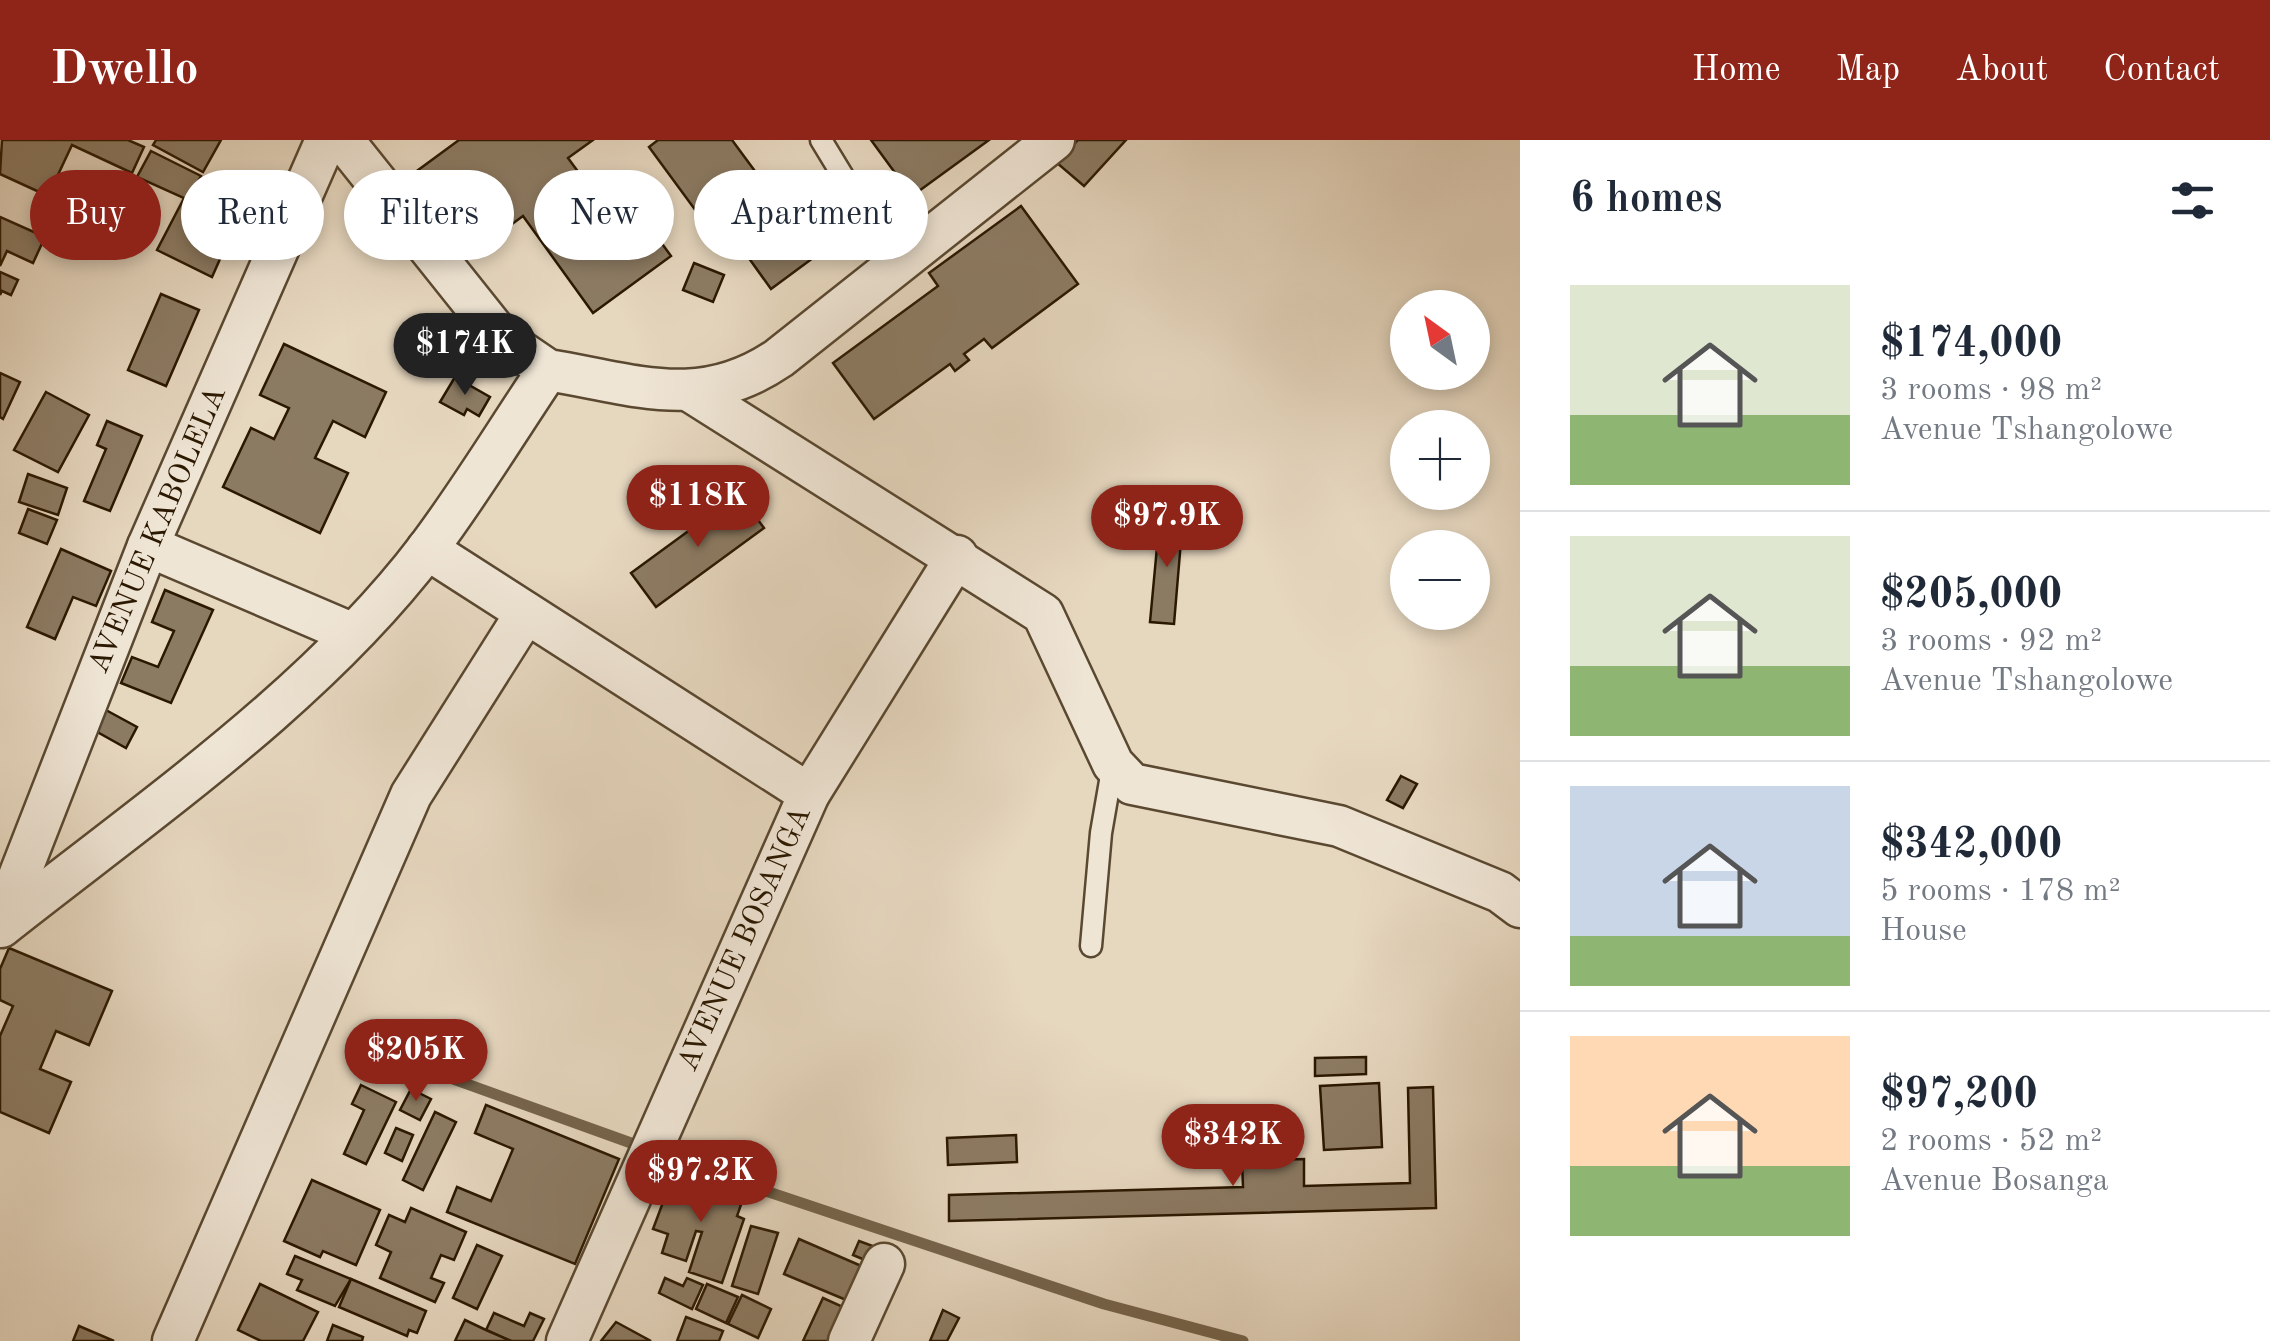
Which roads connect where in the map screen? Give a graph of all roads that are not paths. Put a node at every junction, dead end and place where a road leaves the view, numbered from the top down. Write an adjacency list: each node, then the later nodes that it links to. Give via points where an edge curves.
1 (326, 140): 8 (street, AVENUE KABOLELA)
2 (343, 140): 6 (street, via 501,338)
3 (821, 140): 5 (lane)
4 (1054, 140): 5 (street)
5 (897, 265): 7 (street, via 758,373)
6 (548, 370): 7 (street); 9 (street)
7 (693, 393): 10 (street)
8 (148, 546): 12 (street); 16 (street, AVENUE KABOLELA)
9 (427, 549): 11 (street); 12 (street)
10 (958, 556): 13 (street, via 1043,614); 14 (street, AVENUE BOSANGA)
11 (526, 613): 14 (street); 19 (street, via 411,795)
12 (351, 633): 16 (street, via 254,726)
13 (1113, 764): 15 (street, via 1132,784 1339,826 1500,892); 17 (lane)
14 (809, 794): 20 (street, AVENUE BOSANGA)
15 (1520, 908)
16 (0, 926)
17 (1092, 946)
18 (884, 1264): 21 (street)
19 (172, 1341)
20 (568, 1341)
21 (849, 1341)

